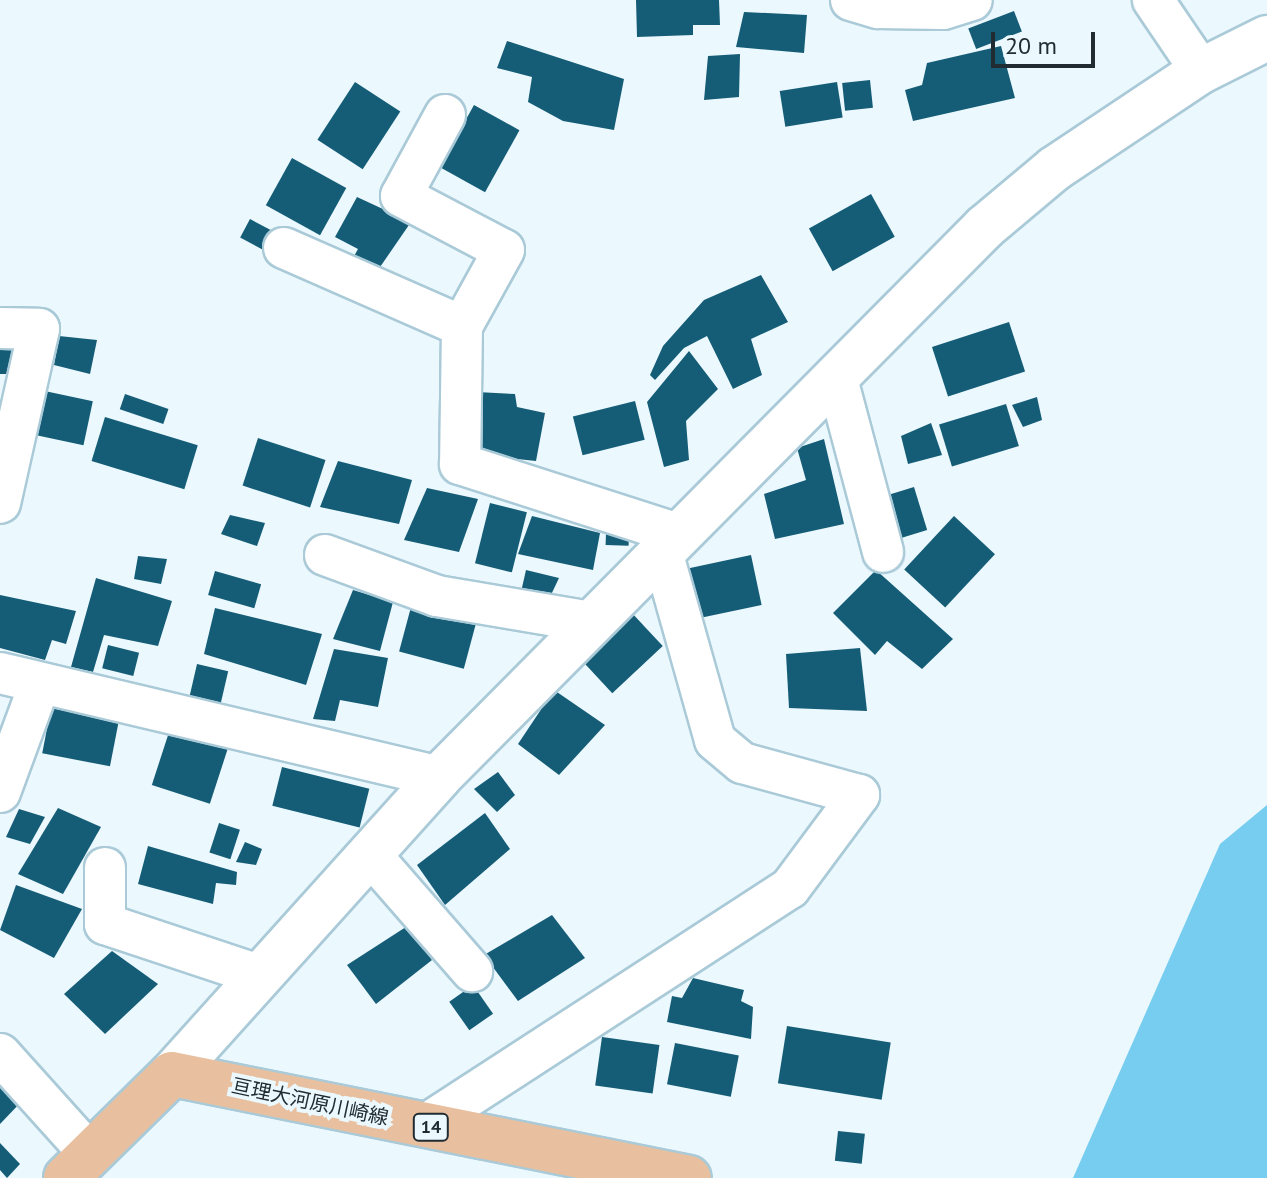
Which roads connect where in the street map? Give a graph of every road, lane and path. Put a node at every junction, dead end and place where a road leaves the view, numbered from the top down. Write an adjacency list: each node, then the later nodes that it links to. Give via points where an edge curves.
1 (851, 0): 2 (street, via 878,8 943,9)
2 (972, 0)
3 (1153, 0): 5 (street)
4 (1267, 38): 5 (street)
5 (1201, 71): 10 (street, via 1042,178)
6 (445, 115): 8 (street, via 401,196 504,250)
7 (284, 248): 8 (street)
8 (462, 326): 12 (street, via 460,464)
9 (0, 328): 11 (street, via 39,329)
10 (836, 375): 12 (street); 13 (street)
11 (0, 503)
12 (670, 542): 15 (street); 26 (street, via 715,740 742,763 859,795 790,888)
13 (883, 552)
14 (325, 555): 15 (street, via 437,596)
15 (591, 622): 18 (street)
16 (0, 673): 17 (street)
17 (40, 683): 18 (street); 19 (street)
18 (439, 777): 20 (street)
19 (0, 792)
20 (369, 853): 22 (street); 23 (street)
21 (105, 868): 23 (street, via 105,924)
22 (472, 971)
23 (258, 975): 25 (street)
24 (0, 1054): 27 (street)
25 (172, 1074): 26 (main road, 亘理大河原川崎線 / 14); 27 (main road)
26 (425, 1125): 28 (main road, 亘理大河原川崎線 / 14)
27 (78, 1166)
28 (689, 1178)

